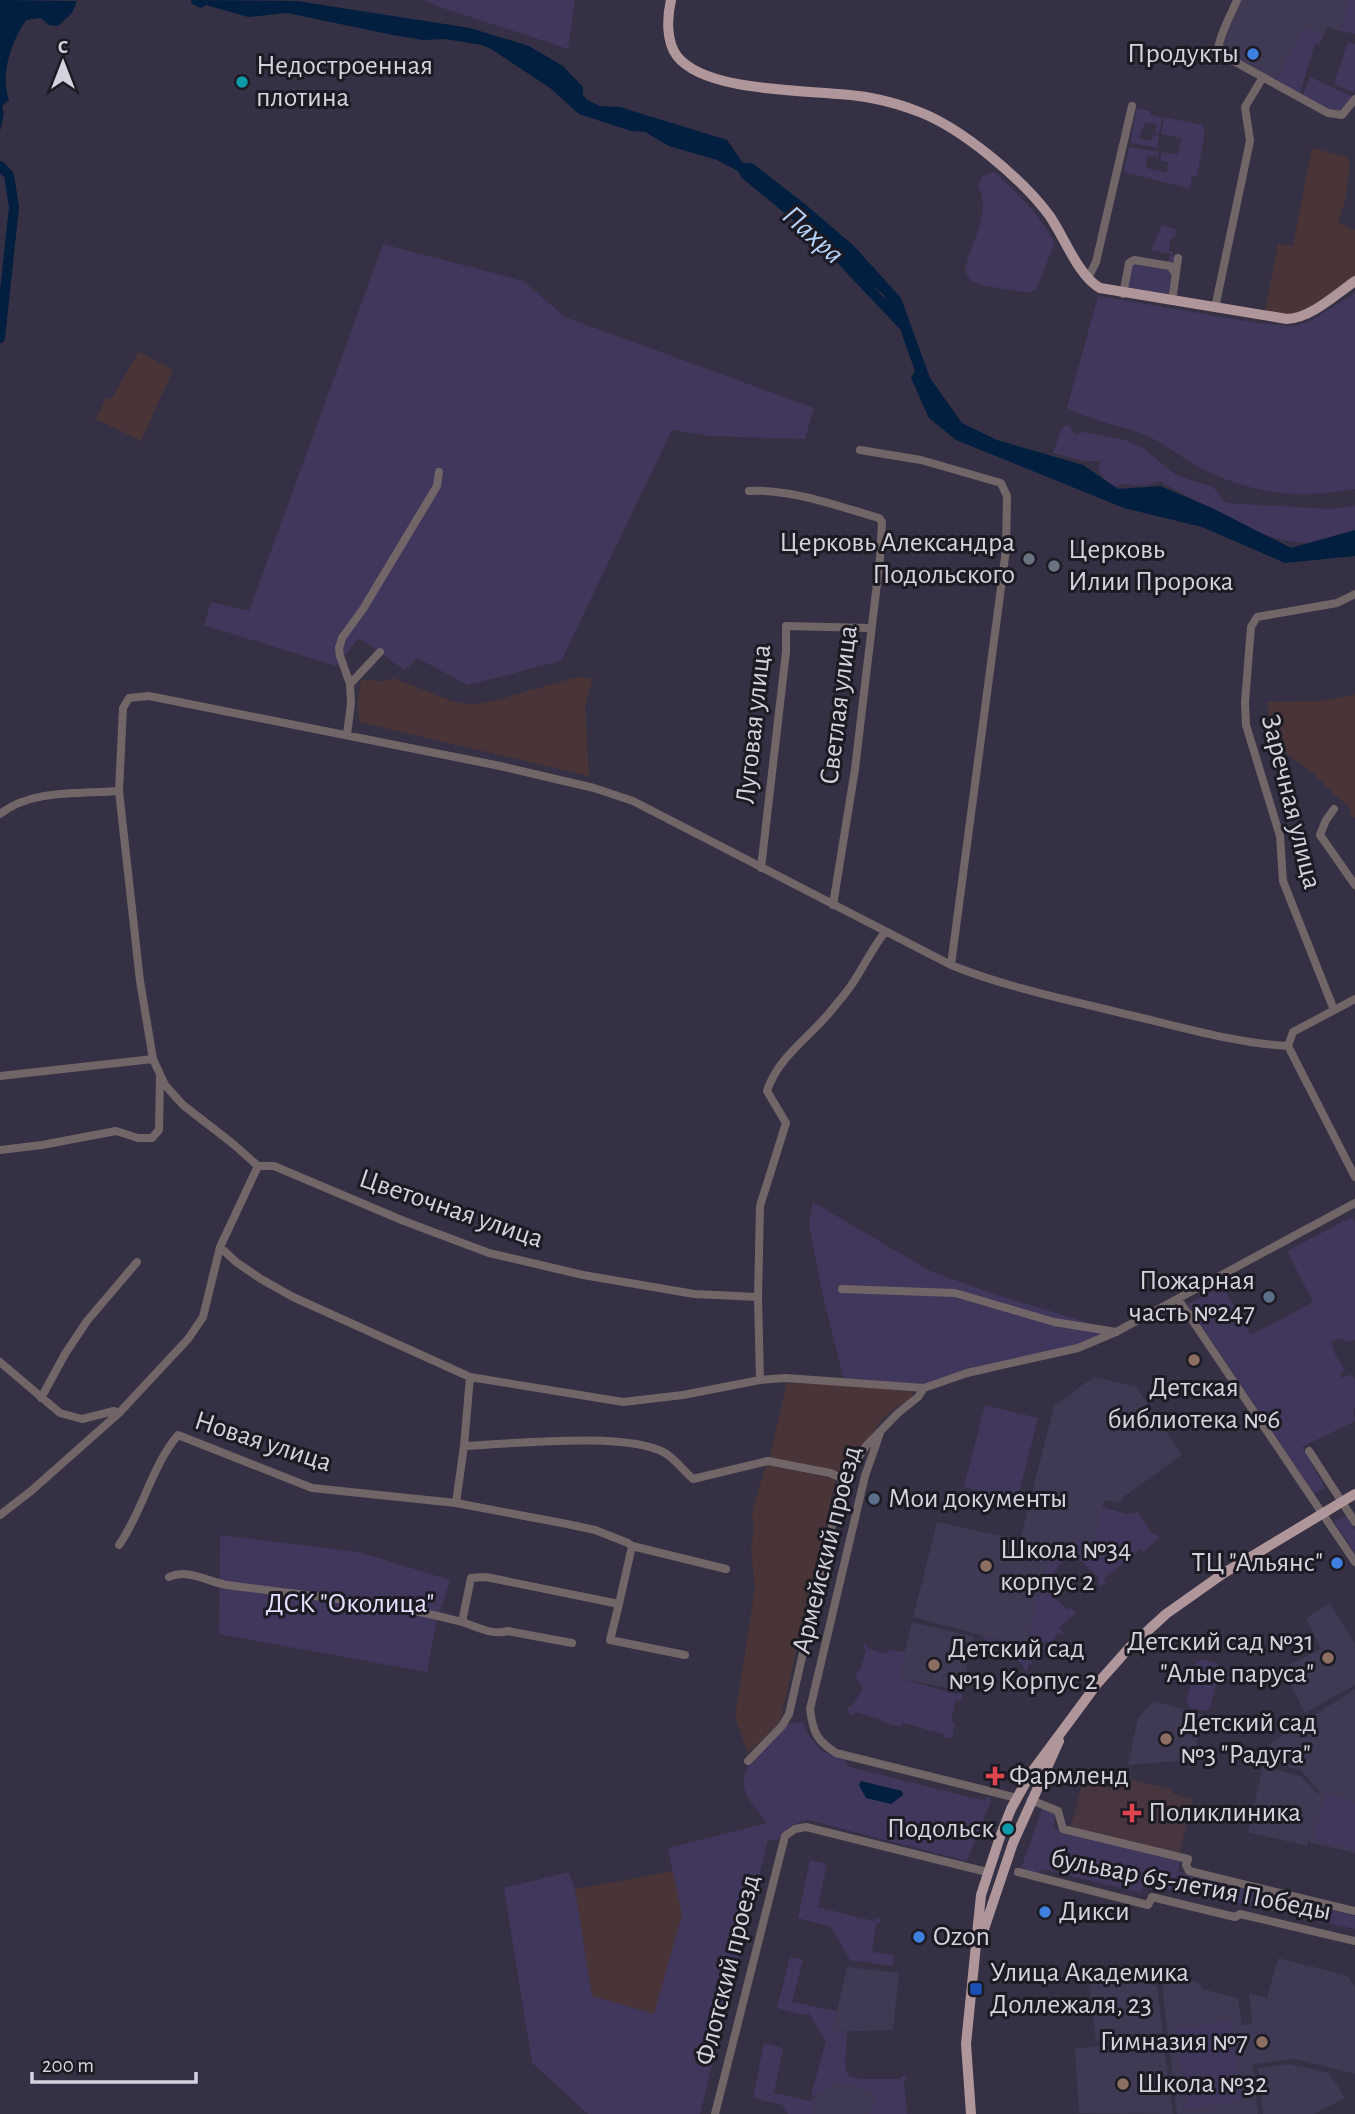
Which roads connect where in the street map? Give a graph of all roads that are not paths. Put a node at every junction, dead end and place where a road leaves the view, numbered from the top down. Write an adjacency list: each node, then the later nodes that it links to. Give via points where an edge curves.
1 (671, 0): 8 (main road, via 670,44 678,58 700,72 728,82 866,97 922,113 965,138 1019,182 1041,207)
2 (1237, 0): 3 (street, via 1219,41 1219,53)
3 (1263, 77): 4 (street, via 1336,115 1346,112); 12 (street, via 1245,107 1250,141)
4 (1355, 99)
5 (1132, 106): 8 (street, via 1096,262)
6 (1178, 258): 7 (street)
7 (1175, 273): 10 (street, via 1170,266 1135,260 1129,263); 11 (street)
8 (1088, 278): 10 (main road, via 1100,288)
9 (1355, 281): 12 (main road, via 1293,319)
10 (1123, 294): 11 (main road)
11 (1172, 301): 12 (main road)
12 (1215, 308)
13 (860, 450): 28 (street, via 921,460 1001,483 1007,496 1006,550)
14 (439, 472): 19 (street, via 437,486 342,638 340,656)
15 (749, 491): 17 (street, Светлая улица, via 817,500 879,518 880,558)
16 (1355, 594): 30 (street, Заречная улица, via 1337,603 1257,617 1251,627 1245,702 1246,725 1280,836 1283,881)
17 (870, 628): 24 (street, Луговая улица, via 786,626); 26 (street, Светлая улица, via 855,769)
18 (380, 652): 19 (street)
19 (350, 684): 20 (street)
20 (347, 735): 21 (street, via 149,696 130,698 123,708); 24 (street, via 594,788 633,801)
21 (119, 791): 23 (street, via 27,799); 32 (street)
22 (1334, 809): 25 (street, via 1320,835)
23 (0, 814)
24 (761, 868): 26 (street)
25 (1355, 885)
26 (833, 905): 27 (street)
27 (885, 932): 28 (street); 42 (street, via 856,979 772,1076 767,1091 786,1123 760,1206)
28 (951, 965): 31 (street, via 1038,994 1223,1037)
29 (1355, 999): 30 (street)
30 (1335, 1010): 31 (street, via 1293,1032)
31 (1288, 1046): 37 (street)
32 (153, 1059): 33 (street); 34 (street)
33 (160, 1074): 35 (street, via 159,1130 152,1138 116,1131); 36 (street, via 183,1105)
34 (0, 1076)
35 (0, 1150)
36 (258, 1166): 39 (street); 42 (street, Цветочная улица, via 274,1167 489,1253 694,1294)
37 (1355, 1177)
38 (1355, 1203): 43 (street, Армейский проезд)
39 (220, 1247): 48 (street, via 293,1297); 52 (street, via 203,1317)
40 (137, 1262): 51 (street, via 87,1321)
41 (842, 1289): 46 (street, via 956,1293 1054,1322)
42 (758, 1297): 49 (street)
43 (1178, 1299): 44 (street, Армейский проезд); 45 (street)
44 (1162, 1308): 45 (street); 46 (street, Армейский проезд)
45 (1189, 1314): 60 (street)
46 (1116, 1332): 50 (street, Армейский проезд, via 1078,1348 967,1373)
47 (0, 1362): 51 (street)
48 (470, 1377): 49 (street, via 623,1402); 54 (street)
49 (761, 1380): 50 (street, via 802,1378)
50 (924, 1388): 53 (street, Армейский проезд)
51 (41, 1398): 52 (street, via 74,1418)
52 (119, 1413): 61 (street)
53 (881, 1430): 56 (street); 76 (street, Армейский проезд, via 810,1709 812,1728 822,1744 836,1753)
54 (464, 1446): 56 (street, via 628,1442 665,1453 693,1479 768,1461); 59 (street)
55 (1309, 1451): 58 (street)
56 (844, 1479): 73 (street, via 789,1714)
57 (1355, 1494): 58 (main road)
58 (1341, 1501): 60 (main road); 62 (street)
59 (456, 1503): 63 (street, Новая улица, via 313,1488 178,1435); 64 (street, Новая улица, via 595,1530)
60 (1322, 1513): 65 (street); 72 (main road, via 1166,1614 1125,1653)
61 (0, 1516)
62 (1355, 1522)
63 (119, 1545)
64 (632, 1546): 66 (street, Новая улица); 68 (street)
65 (1355, 1562)
66 (726, 1569)
67 (169, 1577): 69 (street, via 188,1574 222,1584 389,1606)
68 (619, 1604): 69 (street, via 486,1577 471,1578); 71 (street, via 610,1640)
69 (462, 1622): 70 (street, via 494,1632)
70 (572, 1643)
71 (685, 1655)
72 (1070, 1718): 74 (main road); 75 (main road)
73 (748, 1761)
74 (1031, 1773): 75 (main road); 76 (main road)
75 (1042, 1777): 77 (main road)
76 (1017, 1798): 78 (main road)
77 (1031, 1800): 81 (main road); 82 (street, бульвар 65-летия Победы, via 1058,1811 1063,1829 1188,1859 1189,1871)
78 (988, 1872): 80 (main road); 85 (street, Флотский проезд, via 806,1827 785,1836)
79 (1018, 1872): 83 (street, бульвар 65-летия Победы, via 1148,1905 1152,1897)
80 (981, 1895): 81 (main road); 84 (main road)
81 (994, 1902): 84 (main road)
82 (1355, 1911)
83 (1355, 1941)
84 (974, 1959): 86 (main road, via 967,2044)
85 (715, 2114)
86 (971, 2114)

